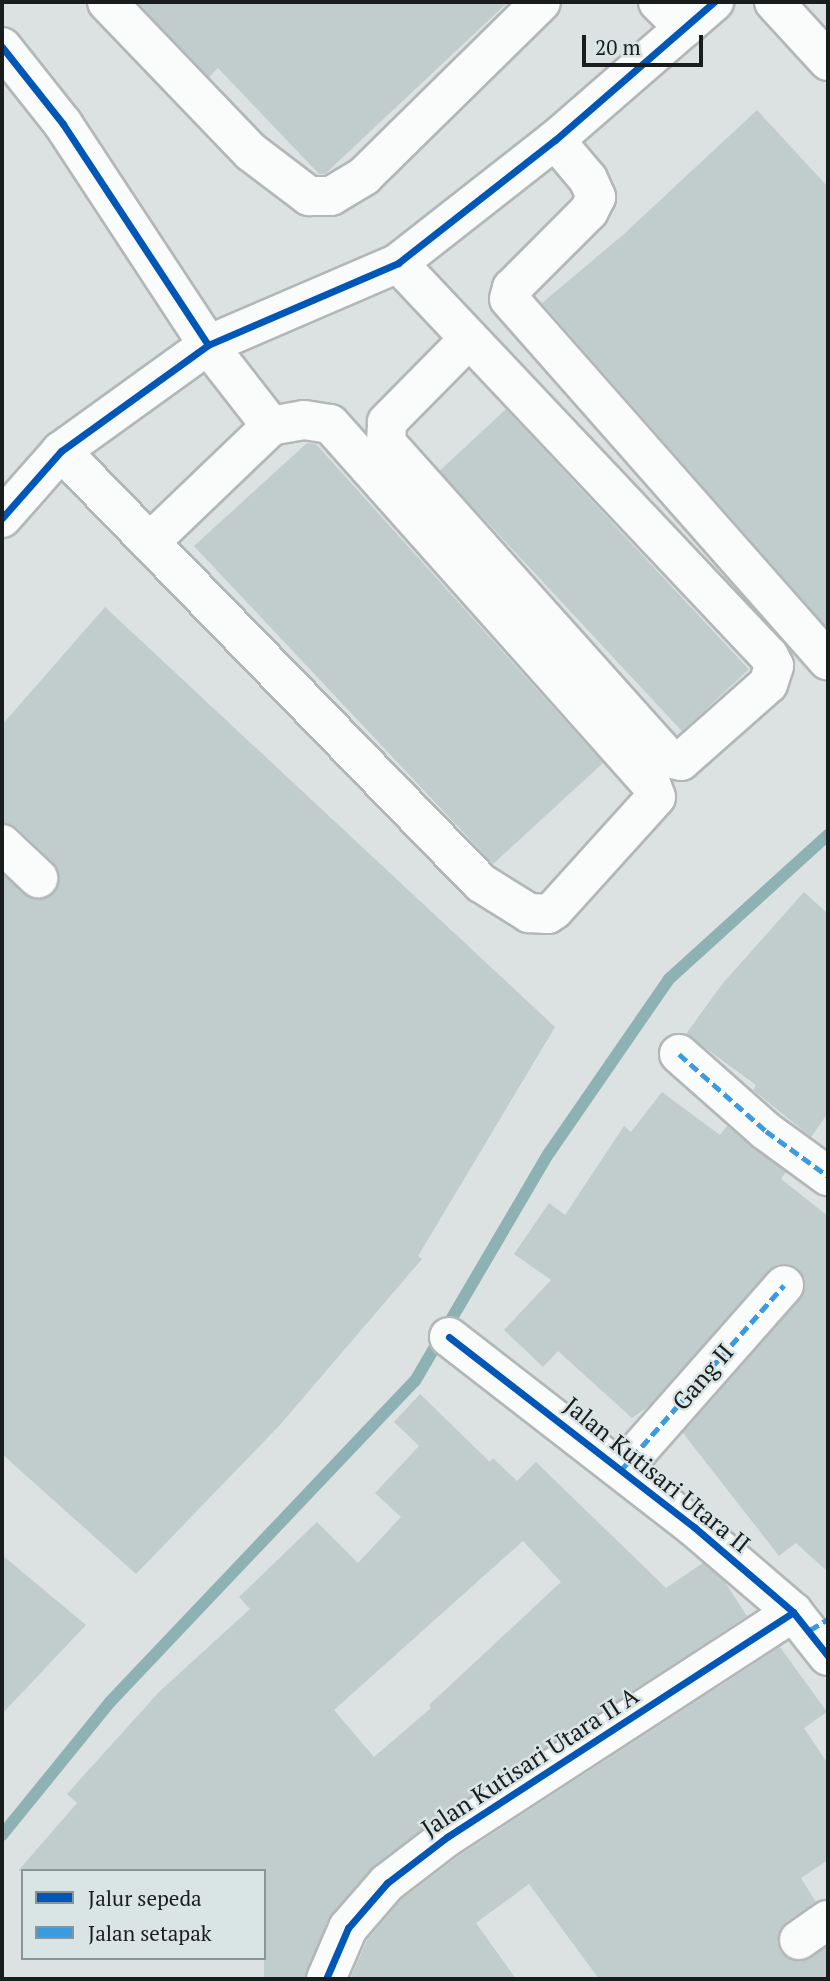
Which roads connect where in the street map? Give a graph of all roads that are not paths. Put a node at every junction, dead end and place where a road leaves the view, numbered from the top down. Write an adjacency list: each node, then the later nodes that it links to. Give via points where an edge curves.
1 (107, 2): 2 (street, via 251,152 309,196 331,196 364,177)
2 (541, 2)
3 (713, 2): 5 (street)
4 (774, 2): 7 (street)
5 (671, 15): 8 (street)
6 (2, 47): 11 (street, via 63,124)
7 (828, 61)
8 (555, 140): 9 (street); 16 (street, via 588,179 596,197 589,211 512,288 509,299)
9 (398, 263): 10 (street); 11 (street)
10 (468, 340): 10 (street, via 769,656 774,666 768,684 681,761 668,758 386,443 387,422)
11 (208, 345): 12 (street); 13 (street)
12 (271, 426): 15 (street); 15 (street, via 304,420 330,424 651,784 656,797 651,807 554,910 529,913 481,883)
13 (61, 451): 14 (street); 15 (street)
14 (2, 518)
15 (150, 542)
16 (828, 661)
17 (2, 844): 18 (street)
18 (38, 878)
19 (679, 1054): 20 (street, via 766,1131)
20 (828, 1175)
21 (785, 1285): 23 (street, Gang II)
22 (449, 1337): 23 (street, Jalan Kutisari Utara II)
23 (622, 1469): 24 (street, Jalan Kutisari Utara II)
24 (815, 1629): 25 (street, Jalan Kutisari Utara II A, via 447,1837 387,1883 348,1928)
25 (326, 1979)

